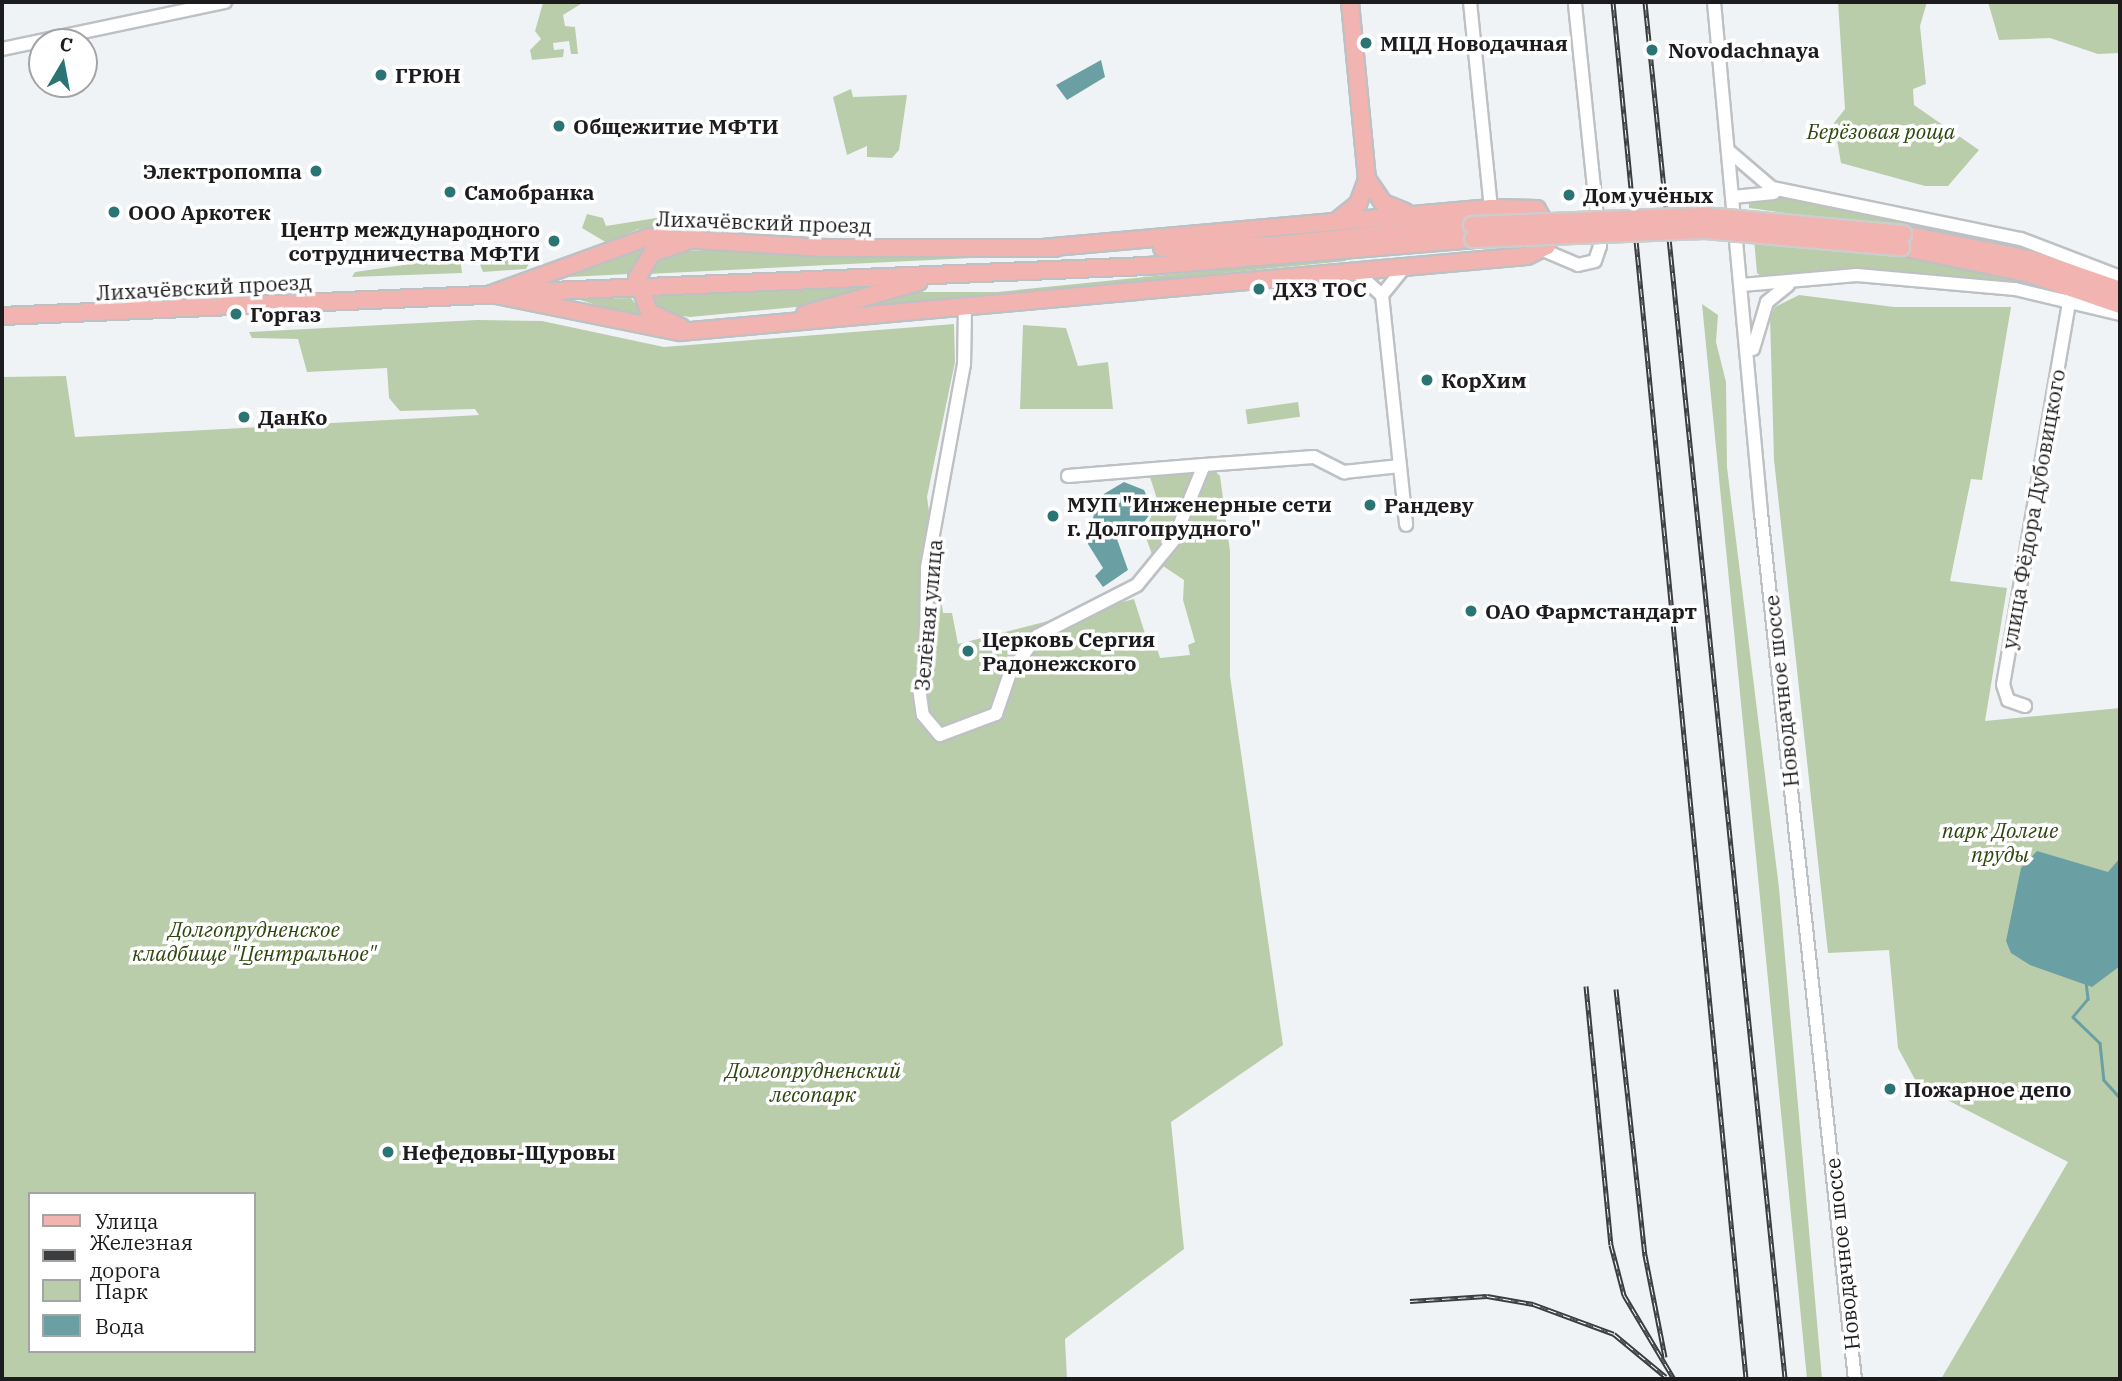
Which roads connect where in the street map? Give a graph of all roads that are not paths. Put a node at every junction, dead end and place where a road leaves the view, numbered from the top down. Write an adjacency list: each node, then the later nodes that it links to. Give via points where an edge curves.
1 (225, 2): 6 (street)
2 (1350, 2): 8 (main road)
3 (1470, 2): 11 (street)
4 (1575, 2): 19 (street, via 1600,251 1595,261 1578,265)
5 (1714, 2): 7 (street, Новодачное шоссе)
6 (2, 50)
7 (1729, 152): 9 (street, via 1758,181); 10 (street, Новодачное шоссе)
8 (1367, 179): 12 (main road, via 1383,204); 13 (main road, via 1358,204)
9 (1790, 193): 10 (street); 24 (street, via 2021,239)
10 (1733, 197): 26 (street, Новодачное шоссе)
11 (1491, 208): 12 (main road, Лихачёвский проезд); 19 (main road, Лихачёвский проезд, via 1537,209 1548,223)
12 (1418, 214): 13 (main road, Лихачёвский проезд)
13 (1333, 223): 18 (main road, Лихачёвский проезд)
14 (710, 239): 18 (main road, Лихачёвский проезд, via 825,248); 27 (main road, via 652,253); 29 (main road, Лихачёвский проезд, via 635,240 577,268)
15 (1902, 240): 17 (main road, bridge, via 1705,216); 28 (main road, via 2034,260); 32 (main road, via 2030,274)
16 (1274, 245): 17 (main road, Лихачёвский проезд); 18 (main road, Лихачёвский проезд); 22 (main road, Лихачёвский проезд)
17 (1332, 246): 22 (main road, Лихачёвский проезд)
18 (1045, 248)
19 (1543, 250): 20 (main road)
20 (1406, 265): 21 (main road); 30 (street)
21 (1351, 269): 30 (street); 33 (main road)
22 (1022, 270): 23 (main road, Лихачёвский проезд)
23 (962, 273): 27 (main road, Лихачёвский проезд); 36 (main road)
24 (2120, 277)
25 (1790, 284): 26 (street); 31 (street, via 1857,275); 38 (street, via 1760,316)
26 (1742, 285): 38 (street, Новодачное шоссе)
27 (637, 287): 29 (main road, Лихачёвский проезд); 37 (main road, via 659,319)
28 (2120, 290)
29 (491, 294): 35 (main road, Лихачёвский проезд); 37 (main road, Лихачёвский проезд, via 567,306 654,332)
30 (1382, 295): 40 (street)
31 (2070, 298): 34 (street); 43 (street, улица Фёдора Дубовицкого, via 2003,685 2008,699)
32 (2120, 305)
33 (965, 309): 36 (main road); 39 (street, Зелёная улица, via 964,364 927,568 926,668 919,688 923,715 940,735 996,714 1010,673 1037,636 1136,585 1173,541)
34 (2120, 314)
35 (2, 317)
36 (776, 323): 37 (main road, Лихачёвский проезд)
37 (695, 331)
38 (1750, 370): 44 (street, Новодачное шоссе)
39 (1204, 465): 40 (street, via 1314,457 1344,472); 41 (street)
40 (1400, 466): 42 (street)
41 (1068, 476)
42 (1406, 525)
43 (2025, 706)
44 (1855, 1379)

